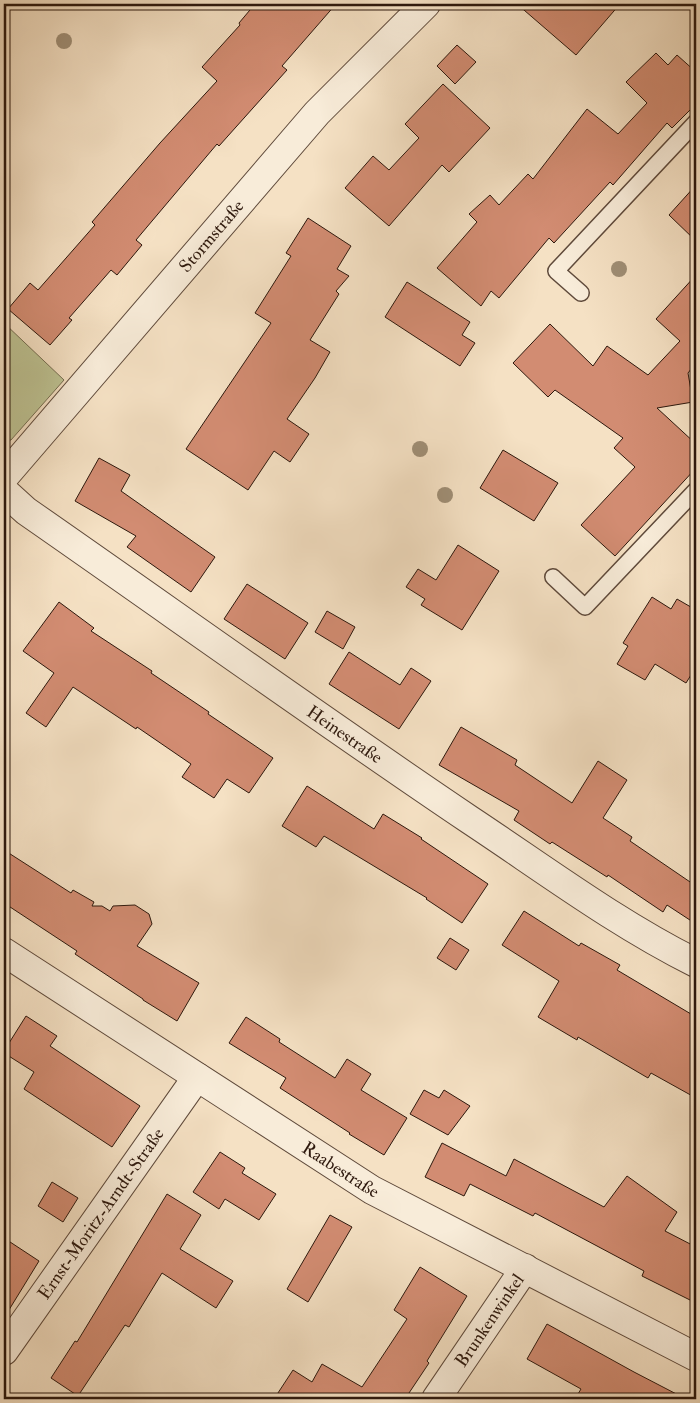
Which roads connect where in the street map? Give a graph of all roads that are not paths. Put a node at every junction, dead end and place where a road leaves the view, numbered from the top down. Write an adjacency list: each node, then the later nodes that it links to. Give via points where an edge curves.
1 (426, 4): 4 (street, Stormstraße, via 317,113)
2 (696, 122): 3 (lane, via 556,271)
3 (581, 293)
4 (4, 477)
5 (696, 490): 7 (lane, via 585,607)
6 (4, 491): 9 (street, Heinestraße, via 26,511 383,762 603,909)
7 (553, 577)
8 (4, 952): 10 (street, Raabestraße)
9 (696, 963)
10 (197, 1077): 11 (street, Raabestraße, via 372,1190); 12 (street, Ernst-Moritz-Arndt-Straße)
11 (525, 1268): 13 (street, Raabestraße); 14 (street, Brunkenwinkel)
12 (4, 1351)
13 (696, 1357)
14 (436, 1399)

